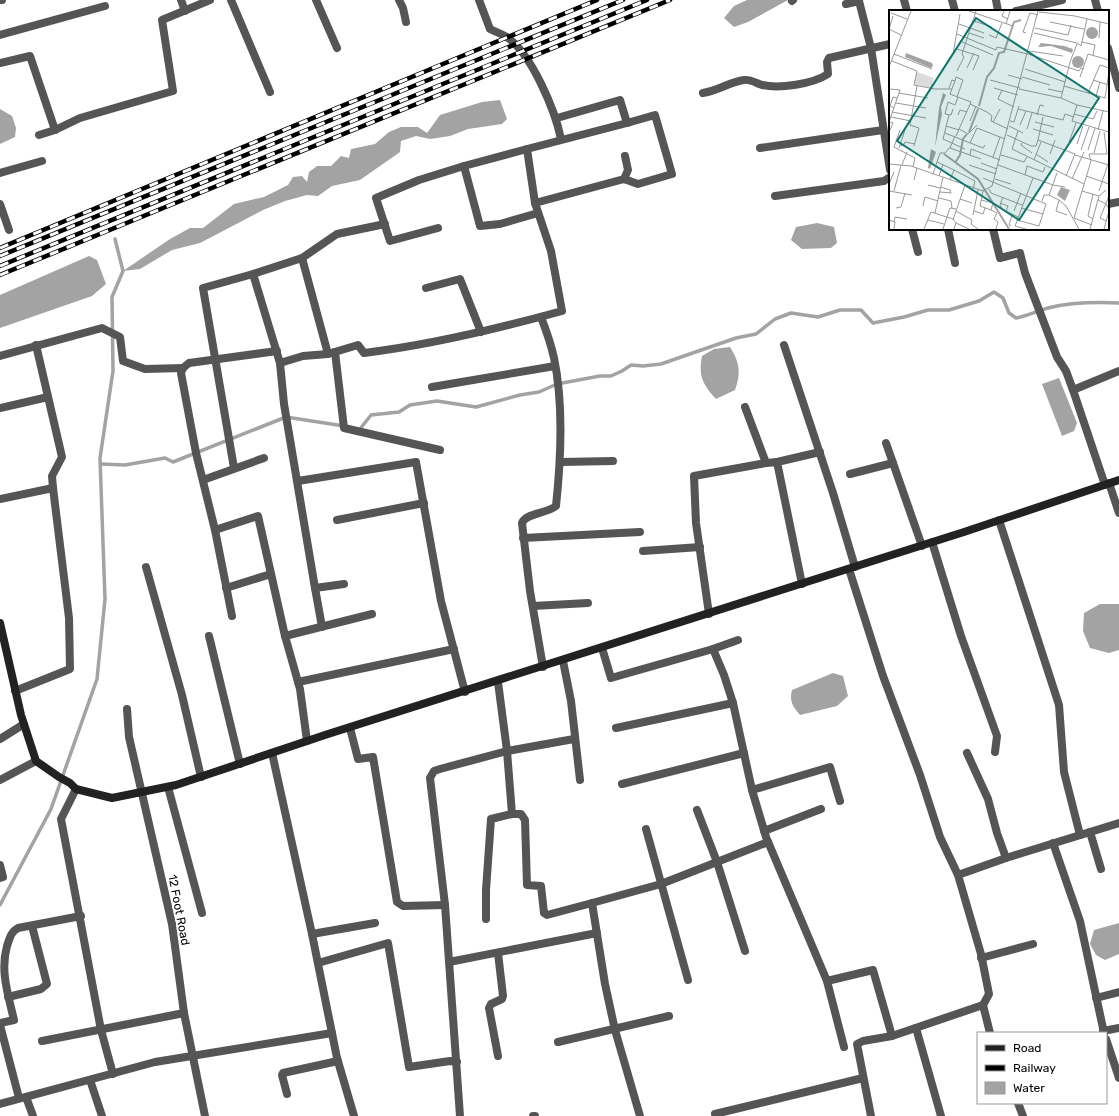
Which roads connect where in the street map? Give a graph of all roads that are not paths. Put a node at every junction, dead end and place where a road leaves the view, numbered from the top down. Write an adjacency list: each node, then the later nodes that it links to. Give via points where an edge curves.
1 (181, 0): 20 (street)
2 (210, 0): 20 (street)
3 (231, 0): 29 (street)
4 (316, 0): 24 (street)
5 (399, 0): 21 (street)
6 (479, 0): 31 (street, via 490,30 507,37 533,68)
7 (904, 0): 15 (street)
8 (952, 0): 16 (street)
9 (996, 0): 17 (street)
10 (1062, 0): 14 (street)
11 (1095, 0): 19 (street)
12 (846, 4): 25 (street, via 859,1)
13 (105, 6): 22 (street)
14 (1040, 6): 18 (street)
15 (907, 10)
16 (955, 10)
17 (998, 10)
18 (1021, 10)
19 (1098, 10)
20 (185, 11): 33 (street, via 162,20 173,91 80,118)
21 (406, 22)
22 (0, 35)
23 (889, 44): 25 (street)
24 (337, 48)
25 (871, 48): 30 (street, via 829,58 828,74 820,80 797,85 763,85 746,79 732,82 717,91); 34 (street)
26 (1109, 52): 28 (street)
27 (0, 63): 33 (street, via 30,56)
28 (1119, 88)
29 (270, 92)
30 (703, 93)
31 (557, 118): 32 (street, via 620,100); 36 (street)
32 (627, 123): 36 (street); 45 (street, via 654,115 672,174 638,184)
33 (55, 130): 35 (street)
34 (883, 130): 37 (street); 41 (street)
35 (39, 135)
36 (561, 139): 38 (street)
37 (760, 148)
38 (527, 149): 42 (street); 48 (street)
39 (624, 156): 45 (street, via 628,170)
40 (42, 161): 43 (street)
41 (889, 164)
42 (464, 166): 51 (street, via 480,226 500,224); 52 (street, via 419,180 376,198)
43 (0, 173)
44 (889, 178): 46 (street, via 884,181)
45 (624, 179): 48 (street)
46 (775, 196)
47 (1119, 202): 50 (street)
48 (535, 203): 51 (street)
49 (0, 204): 54 (street)
50 (1109, 204)
51 (538, 213): 63 (street, via 551,251 562,311)
52 (385, 224): 53 (street, via 390,241); 59 (street, via 337,234)
53 (438, 228)
54 (9, 230)
55 (912, 230): 58 (street)
56 (948, 230): 60 (street)
57 (993, 230): 76 (street, via 1000,258 1020,253 1057,357)
58 (918, 252)
59 (302, 258): 61 (street); 68 (street)
60 (955, 263)
61 (253, 274): 67 (street); 70 (street, via 203,288)
62 (426, 288): 64 (street, via 460,279)
63 (541, 317): 64 (street); 72 (street)
64 (481, 332): 68 (street, via 406,348 364,353 358,345)
65 (36, 345): 69 (street); 73 (street, via 102,328 120,337 123,361 145,369); 77 (street)
66 (784, 345): 82 (street)
67 (277, 351): 70 (street); 71 (street)
68 (331, 353): 71 (street, via 303,356); 81 (street, via 344,428)
69 (0, 356)
70 (215, 359): 73 (street, via 189,363); 89 (street)
71 (280, 363): 93 (street, via 284,404)
72 (555, 366): 75 (street); 85 (street)
73 (183, 368): 91 (street, via 181,373)
74 (1119, 371): 76 (street)
75 (432, 387)
76 (1073, 390): 94 (street)
77 (48, 397): 79 (street); 95 (street, via 62,457 52,476)
78 (745, 407): 87 (street)
79 (0, 408)
80 (886, 443): 88 (street)
81 (440, 450)
82 (820, 452): 86 (street); 109 (street)
83 (264, 458): 89 (street)
84 (613, 461): 85 (street)
85 (561, 462): 103 (street, via 556,506 546,513 524,518)
86 (777, 462): 87 (street); 112 (street)
87 (766, 463): 106 (street, via 694,476)
88 (893, 463): 90 (street); 105 (street)
89 (234, 468): 91 (street)
90 (850, 474)
91 (203, 480): 101 (street)
92 (1119, 480): 94 (street)
93 (298, 481): 97 (street, via 416,462); 114 (street)
94 (1107, 484): 98 (street); 100 (street)
95 (53, 488): 96 (street); 132 (street, via 69,618 70,669)
96 (0, 498)
97 (424, 503): 99 (street); 126 (street, via 441,601)
98 (1119, 513)
99 (337, 520)
100 (999, 520): 104 (street); 165 (street, via 1059,704 1064,772)
101 (214, 530): 110 (street, via 258,516); 113 (street)
102 (640, 532): 103 (street)
103 (523, 538): 116 (street)
104 (932, 542): 105 (street); 143 (street, via 996,736)
105 (922, 546): 109 (street)
106 (700, 547): 107 (street); 118 (street)
107 (643, 551)
108 (146, 567): 149 (street, via 182,695)
109 (852, 568): 112 (street); 172 (street, via 883,676 940,837)
110 (271, 574): 113 (street); 123 (street)
111 (344, 584): 114 (street)
112 (802, 584): 118 (street)
113 (226, 588): 119 (street)
114 (315, 588): 121 (street)
115 (588, 603): 116 (street)
116 (532, 606): 129 (street)
117 (372, 614): 121 (street)
118 (709, 614): 125 (street)
119 (232, 616)
120 (0, 624): 132 (street)
121 (322, 627): 123 (street)
122 (209, 636): 148 (street)
123 (285, 636): 130 (street)
124 (738, 640): 127 (street)
125 (602, 648): 127 (street, via 612,678); 128 (street)
126 (454, 649): 130 (street); 133 (street)
127 (713, 649): 134 (street)
128 (563, 661): 129 (street); 140 (street, via 571,701)
129 (543, 667): 131 (street)
130 (298, 682): 141 (street)
131 (498, 682): 133 (street); 142 (street)
132 (15, 691): 136 (street)
133 (465, 692): 137 (street)
134 (733, 703): 138 (street); 145 (street)
135 (127, 709): 156 (street, 12 Foot Road, via 129,738)
136 (24, 724): 139 (street); 147 (street)
137 (350, 728): 141 (street); 176 (street, via 358,759 373,757 398,902 403,906)
138 (616, 728)
139 (0, 739)
140 (574, 739): 142 (street); 151 (street)
141 (307, 741): 144 (street)
142 (507, 752): 160 (street); 176 (street, via 440,768 434,771 430,778)
143 (995, 752)
144 (272, 753): 148 (street); 183 (street)
145 (744, 753): 152 (street); 155 (street)
146 (967, 753): 168 (street, via 988,799 996,833)
147 (36, 761): 150 (street); 154 (street, via 58,777 70,782)
148 (240, 764): 149 (street)
149 (200, 777): 153 (street)
150 (0, 780)
151 (580, 780)
152 (622, 784)
153 (168, 787): 156 (street); 177 (street)
154 (76, 790): 156 (street, via 112,798); 178 (street, via 61,819)
155 (752, 790): 157 (street, via 830,767); 163 (street)
156 (140, 792): 196 (street, 12 Foot Road, via 172,924)
157 (840, 801)
158 (821, 809): 163 (street)
159 (698, 810): 169 (street)
160 (512, 814): 175 (street, via 521,814 525,820 526,883 528,886 541,886 545,914); 179 (street, via 491,819)
161 (1119, 823): 164 (street)
162 (646, 829): 174 (street)
163 (764, 831): 166 (street)
164 (1090, 832): 165 (street); 171 (street)
165 (1080, 835): 167 (street)
166 (768, 842): 169 (street); 191 (street)
167 (1053, 843): 168 (street); 194 (street, via 1080,921)
168 (1006, 858): 172 (street)
169 (717, 862): 174 (street); 185 (street)
170 (0, 865): 173 (street, via 3,877)
171 (1102, 869)
172 (958, 875): 187 (street)
173 (0, 878)
174 (661, 884): 175 (street); 190 (street)
175 (592, 903): 182 (street)
176 (445, 905): 188 (street)
177 (202, 912)
178 (81, 916): 181 (street); 201 (street)
179 (486, 919)
180 (375, 923): 183 (street)
181 (32, 926): 193 (street, via 18,928 11,933 3,956 2,972); 193 (street, via 47,984 42,989)
182 (597, 933): 186 (street); 202 (street)
183 (312, 934): 189 (street)
184 (1033, 944): 187 (street)
185 (744, 951)
186 (498, 953): 188 (street); 214 (street, via 503,996 491,1004 490,1008)
187 (981, 958): 195 (street, via 990,994)
188 (449, 962): 216 (street)
189 (318, 963): 205 (street); 216 (street, via 388,943 409,1067)
190 (688, 980)
191 (827, 980): 207 (street, via 873,970); 211 (street)
192 (1119, 992): 194 (street)
193 (8, 997): 198 (street, via 14,1020)
194 (1096, 998): 204 (street)
195 (983, 1005): 199 (street); 203 (street)
196 (184, 1013): 201 (street); 213 (street, 12 Foot Road)
197 (669, 1016): 202 (street)
198 (0, 1024): 212 (street)
199 (916, 1028): 207 (street); 233 (street)
200 (1119, 1028): 206 (street)
201 (101, 1030): 208 (street); 217 (street)
202 (616, 1030): 209 (street); 231 (street)
203 (990, 1032)
204 (1104, 1032)
205 (332, 1033): 213 (street); 215 (street)
206 (1107, 1033)
207 (892, 1036): 218 (street, via 857,1044)
208 (42, 1042)
209 (558, 1042)
210 (1107, 1043): 219 (street)
211 (844, 1047)
212 (3, 1051): 222 (street)
213 (193, 1055): 217 (street); 228 (street, 12 Foot Road)
214 (498, 1056)
215 (338, 1062): 221 (street, via 283,1073); 229 (street)
216 (457, 1062): 230 (street)
217 (113, 1074): 220 (street)
218 (863, 1078): 225 (street); 232 (street)
219 (1119, 1078)
220 (90, 1080): 222 (street); 227 (street)
221 (287, 1094)
222 (23, 1097): 223 (street); 226 (street)
223 (0, 1104)
224 (1018, 1104): 234 (street)
225 (714, 1114)
226 (33, 1116)
227 (102, 1116)
228 (205, 1116)
229 (354, 1116)
230 (460, 1116)
231 (640, 1116)
232 (871, 1116)
233 (941, 1116)
234 (1023, 1116)

